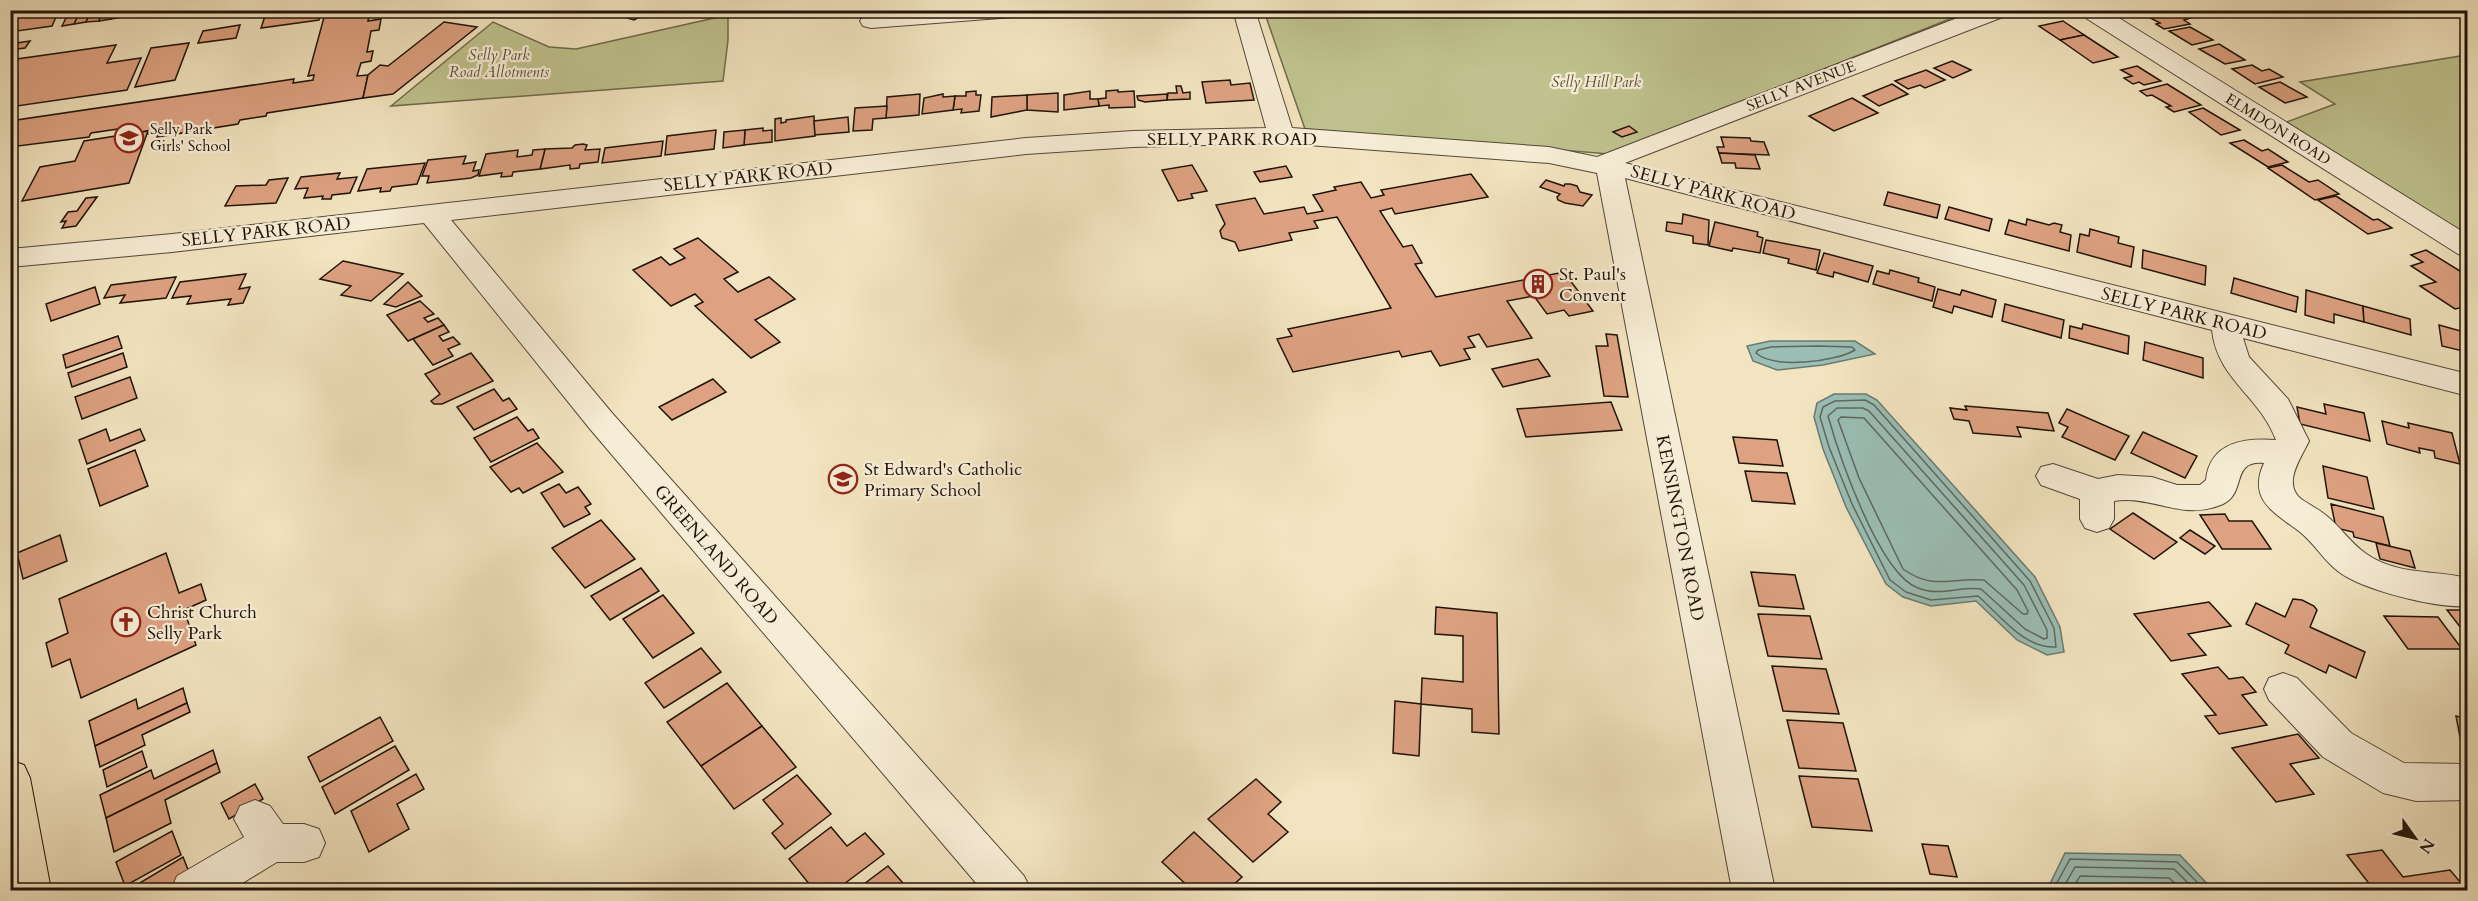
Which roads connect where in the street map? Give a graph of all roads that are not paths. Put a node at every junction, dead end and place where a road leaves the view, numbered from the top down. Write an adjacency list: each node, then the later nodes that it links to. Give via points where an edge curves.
1 (1013, 10): 5 (street)
2 (1244, 10): 6 (street)
3 (2000, 10): 7 (street, SELLY AVENUE, via 1608,160)
4 (2089, 10): 9 (street, ELMDON ROAD)
5 (871, 21)
6 (1281, 135): 7 (street, SELLY PARK ROAD, via 1549,155); 8 (street, SELLY PARK ROAD, via 1026,146)
7 (1608, 166): 11 (street, SELLY PARK ROAD); 23 (street, KENSINGTON ROAD)
8 (430, 213): 10 (street, SELLY PARK ROAD); 22 (street, GREENLAND ROAD, via 609,430)
9 (2468, 248)
10 (10, 258)
11 (2226, 324): 12 (street, SELLY PARK ROAD); 13 (street, via 2232,359 2273,403 2289,429 2293,441)
12 (2468, 385)
13 (2287, 453): 14 (street, via 2250,450 2224,469 2223,483 2214,494 2200,498 2118,488 2097,506); 15 (street, via 2276,473 2277,491 2285,506 2325,533 2351,563 2368,573 2397,581)
14 (2053, 476)
15 (2465, 592)
16 (2283, 689): 18 (street, via 2337,746 2397,780)
17 (10, 778): 20 (main road)
18 (2468, 782)
19 (277, 835): 21 (street)
20 (23, 882)
21 (192, 891)
22 (1009, 891)
23 (1753, 891)

